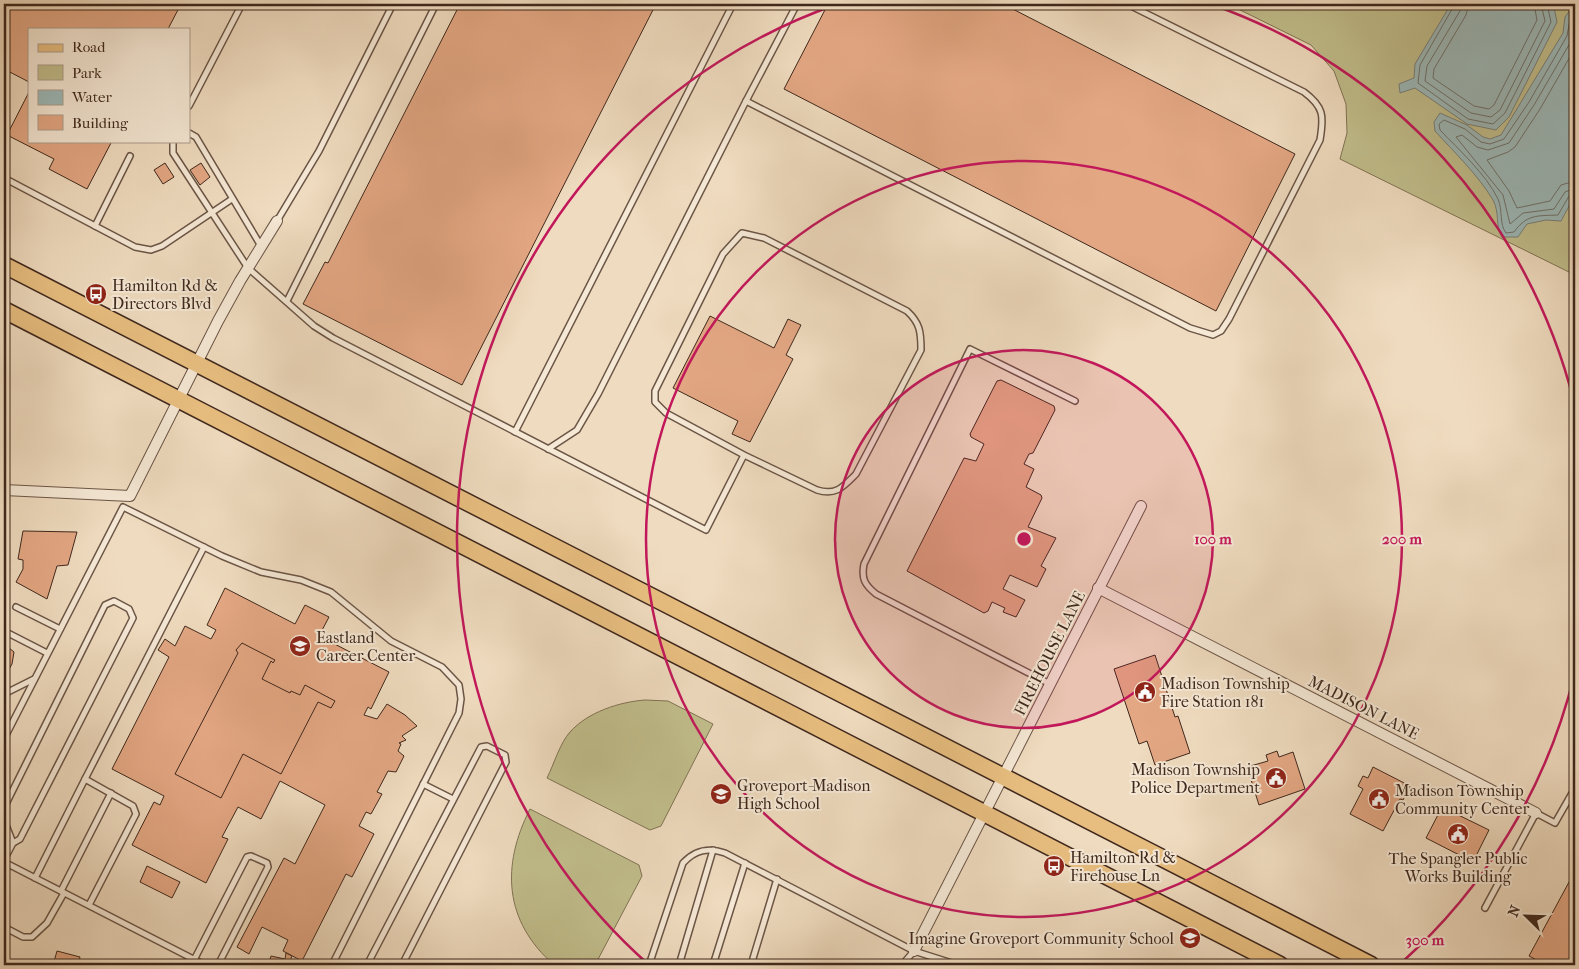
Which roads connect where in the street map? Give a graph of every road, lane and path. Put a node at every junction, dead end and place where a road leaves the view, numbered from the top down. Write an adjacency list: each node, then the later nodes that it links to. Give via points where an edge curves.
1 (242, 4): 8 (lane)
2 (393, 4): 15 (lane, via 319,151)
3 (436, 4): 20 (lane)
4 (733, 4): 25 (lane)
5 (797, 4): 7 (lane)
6 (1127, 4): 7 (lane, via 1304,92 1323,114 1320,140 1229,319 1221,331 1213,335 1171,318)
7 (746, 101): 26 (lane, via 598,394 577,430)
8 (190, 104)
9 (190, 134): 13 (lane, via 196,137)
10 (173, 142): 14 (lane, via 173,153)
11 (130, 156): 16 (lane)
12 (4, 178): 16 (lane)
13 (232, 199): 14 (lane); 17 (lane)
14 (212, 213): 16 (lane, via 151,250 135,247); 19 (lane)
15 (277, 221): 17 (street)
16 (95, 226)
17 (262, 246): 19 (street)
18 (4, 265): 22 (main road)
19 (248, 268): 20 (lane); 22 (street)
20 (287, 301): 25 (lane, via 314,326 333,338)
21 (4, 310): 23 (main road)
22 (197, 362): 23 (street); 42 (main road)
23 (177, 400): 29 (street); 49 (main road)
24 (1075, 401): 39 (lane, via 970,348 864,564 862,576 867,587 876,594)
25 (515, 432): 26 (lane)
26 (548, 449): 27 (lane, via 706,530)
27 (744, 455): 27 (lane, via 666,413 655,402 655,391 723,254 742,234 764,238 907,310 918,321 921,333 921,350 856,474 841,489 828,494)
28 (4, 490): 29 (street)
29 (130, 496): 31 (lane)
30 (1141, 506): 33 (street, FIREHOUSE LANE)
31 (123, 507): 32 (lane); 35 (lane)
32 (204, 548): 43 (lane); 44 (lane, via 261,572 300,580 331,592 392,641 442,667 459,685 462,699 459,713)
33 (1098, 588): 39 (street, FIREHOUSE LANE); 50 (street, MADISON LANE)
34 (16, 607): 35 (lane)
35 (60, 629): 37 (lane)
36 (4, 631): 37 (lane)
37 (47, 653): 38 (lane)
38 (34, 679): 40 (lane); 41 (lane)
39 (1050, 684): 42 (street, FIREHOUSE LANE)
40 (4, 694)
41 (4, 739)
42 (1002, 777): 49 (street, FIREHOUSE LANE); 77 (main road)
43 (86, 779): 46 (lane); 56 (lane)
44 (424, 784): 47 (lane); 64 (lane)
45 (1575, 788): 50 (lane, via 1555,823)
46 (111, 793): 58 (lane); 59 (lane, via 133,806 136,814)
47 (453, 799): 68 (lane); 69 (lane, via 481,747 487,746 505,755 506,762)
48 (4, 808): 52 (lane, via 105,605 114,602 129,609 133,618 20,839)
49 (984, 813): 62 (street, FIREHOUSE LANE); 76 (main road)
50 (1536, 813): 60 (lane)
51 (4, 820): 52 (lane)
52 (13, 843): 54 (lane)
53 (713, 850): 55 (lane); 70 (lane, via 696,852 683,863); 71 (lane)
54 (4, 861): 56 (lane)
55 (745, 863): 57 (lane); 72 (lane)
56 (35, 878): 58 (lane)
57 (777, 879): 62 (lane); 73 (lane)
58 (62, 892): 59 (lane); 61 (lane, via 47,923 32,937 23,937)
59 (89, 905): 63 (lane)
60 (1486, 908)
61 (4, 927)
62 (914, 951): 74 (lane); 75 (lane)
63 (194, 960): 65 (lane); 66 (lane, via 247,857 251,856 267,863 268,867)
64 (332, 964): 67 (lane)
65 (206, 965)
66 (218, 965)
67 (340, 965)
68 (367, 965)
69 (402, 965)
70 (648, 965)
71 (679, 965)
72 (714, 965)
73 (751, 965)
74 (902, 965)
75 (958, 965)
76 (1280, 965)
77 (1371, 965)

